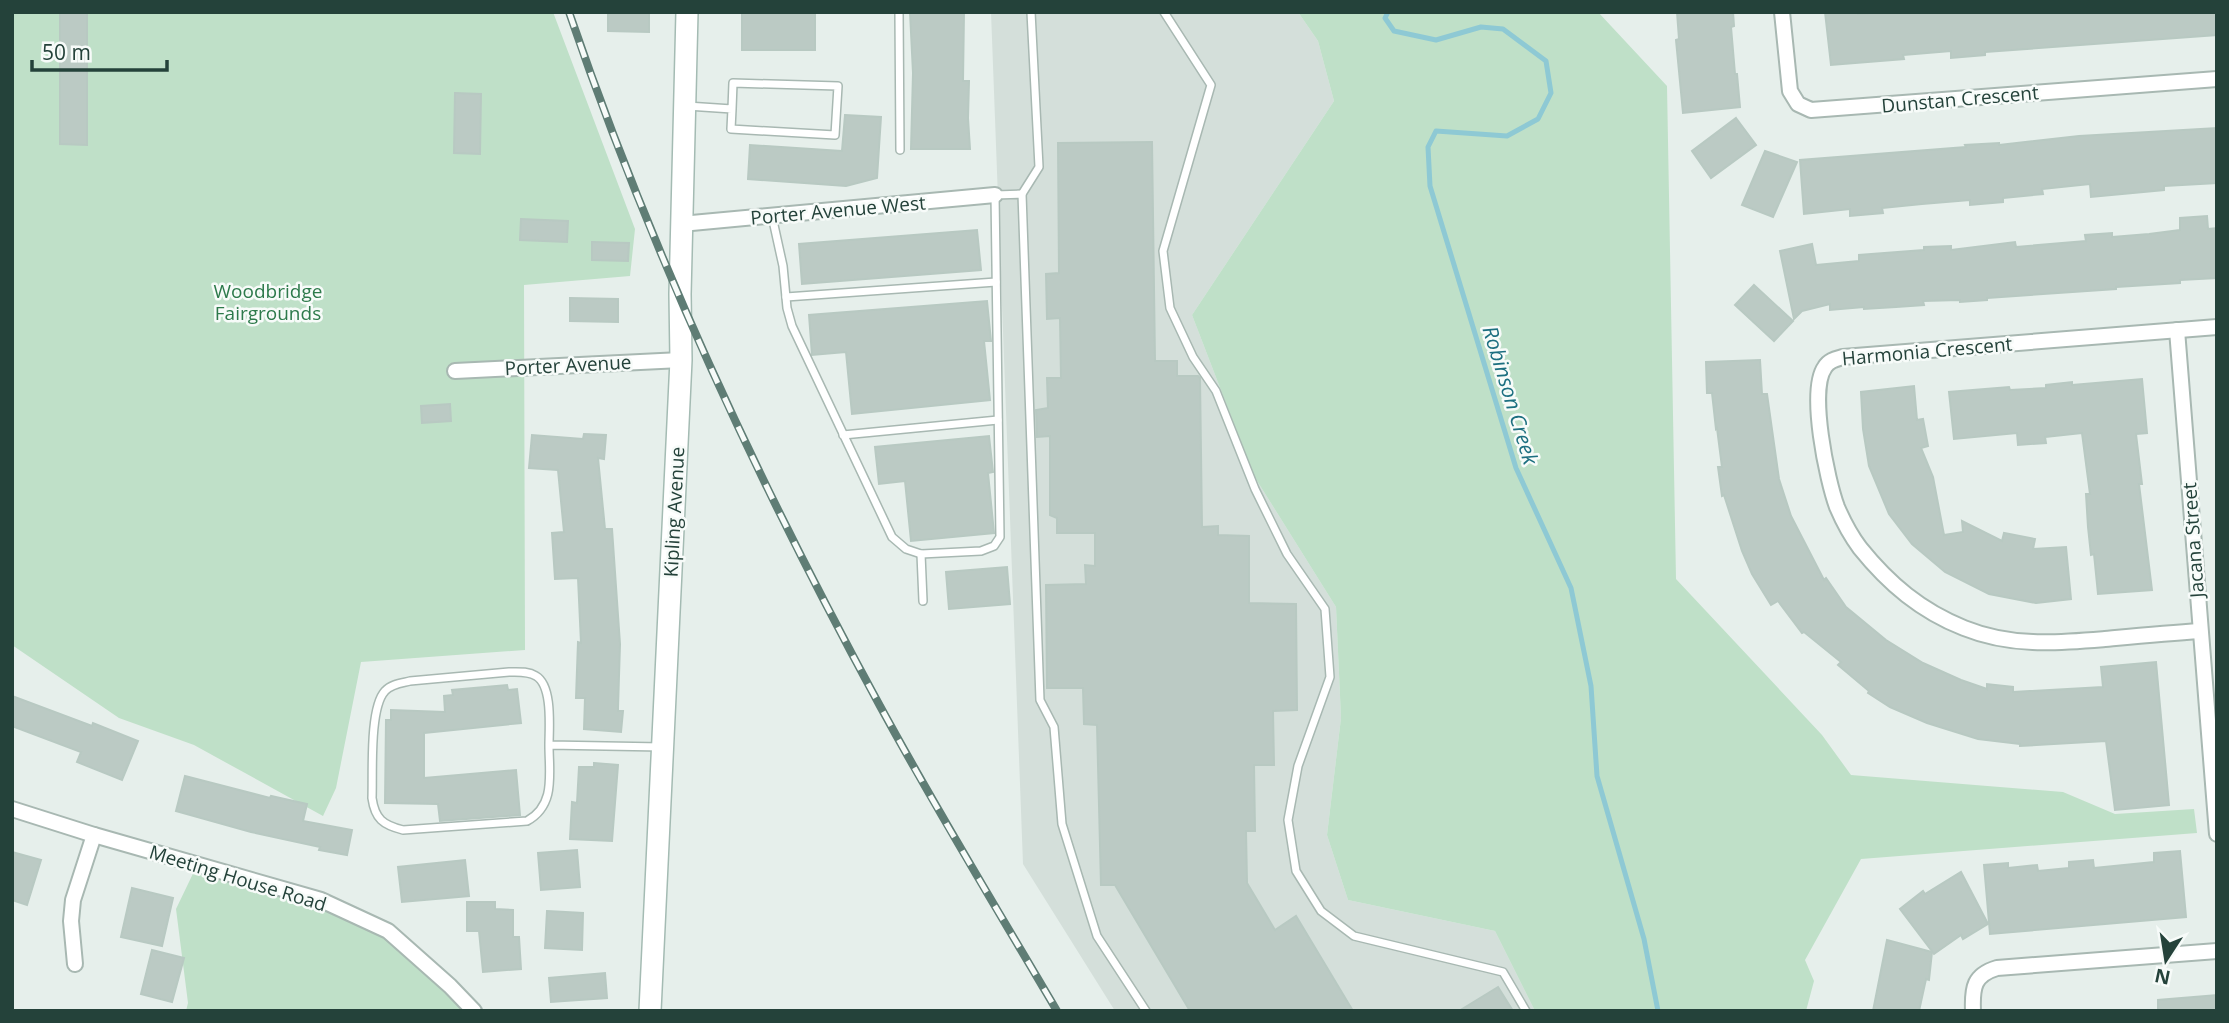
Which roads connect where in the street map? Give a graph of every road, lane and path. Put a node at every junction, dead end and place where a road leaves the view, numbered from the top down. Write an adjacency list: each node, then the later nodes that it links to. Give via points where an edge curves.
1 (687, 12): 7 (street, Kipling Avenue)
2 (899, 12): 9 (lane)
3 (1031, 12): 10 (lane, via 1039,167)
4 (1164, 12): 35 (lane, via 1211,85 1163,251 1170,308 1216,391 1287,554 1325,609 1330,677 1298,766 1288,820 1296,871 1321,911 1354,936 1503,972)
5 (1782, 12): 6 (street, Dunstan Crescent, via 1790,91 1798,104 1811,110)
6 (2217, 79)
7 (685, 106): 8 (lane); 13 (street, Kipling Avenue)
8 (732, 109): 8 (lane, via 731,129 835,135 838,86 733,83)
9 (900, 150)
10 (1023, 194): 11 (lane); 34 (lane, via 1040,701 1054,727 1062,824 1097,936)
11 (995, 195): 12 (street, Porter Avenue West); 14 (lane)
12 (772, 216): 13 (street, Porter Avenue West); 15 (lane)
13 (681, 224): 18 (street, Kipling Avenue)
14 (996, 282): 15 (lane); 20 (lane)
15 (786, 297): 21 (lane, via 792,326)
16 (2217, 327): 17 (street, Harmonia Crescent)
17 (2177, 330): 24 (street, Jacana Street); 24 (street, Harmonia Crescent, via 1843,357 1823,368 1819,413 1831,489 1850,533 1890,582 1934,615 1990,637 2035,644)
18 (681, 360): 19 (street, Porter Avenue); 26 (street, Kipling Avenue)
19 (455, 371)
20 (999, 420): 21 (lane); 22 (lane, via 1000,537 995,547)
21 (843, 435): 22 (lane, via 892,537)
22 (921, 554): 23 (lane)
23 (923, 601)
24 (2200, 631): 28 (street, Jacana Street)
25 (549, 745): 25 (lane, via 545,805 527,821 403,830 381,821 374,810 374,719 385,691 395,684 509,672 538,677 546,688 549,706); 26 (lane)
26 (662, 747): 33 (street, Kipling Avenue)
27 (12, 809): 29 (street, Meeting House Road)
28 (2217, 834)
29 (94, 835): 31 (street, via 73,900); 32 (street, Meeting House Road, via 321,900 388,931)
30 (2217, 951): 36 (street, via 1997,968 1983,972 1975,983)
31 (75, 964)
32 (474, 1011)
33 (650, 1011)
34 (1146, 1011)
35 (1526, 1011)
36 (1973, 1011)

